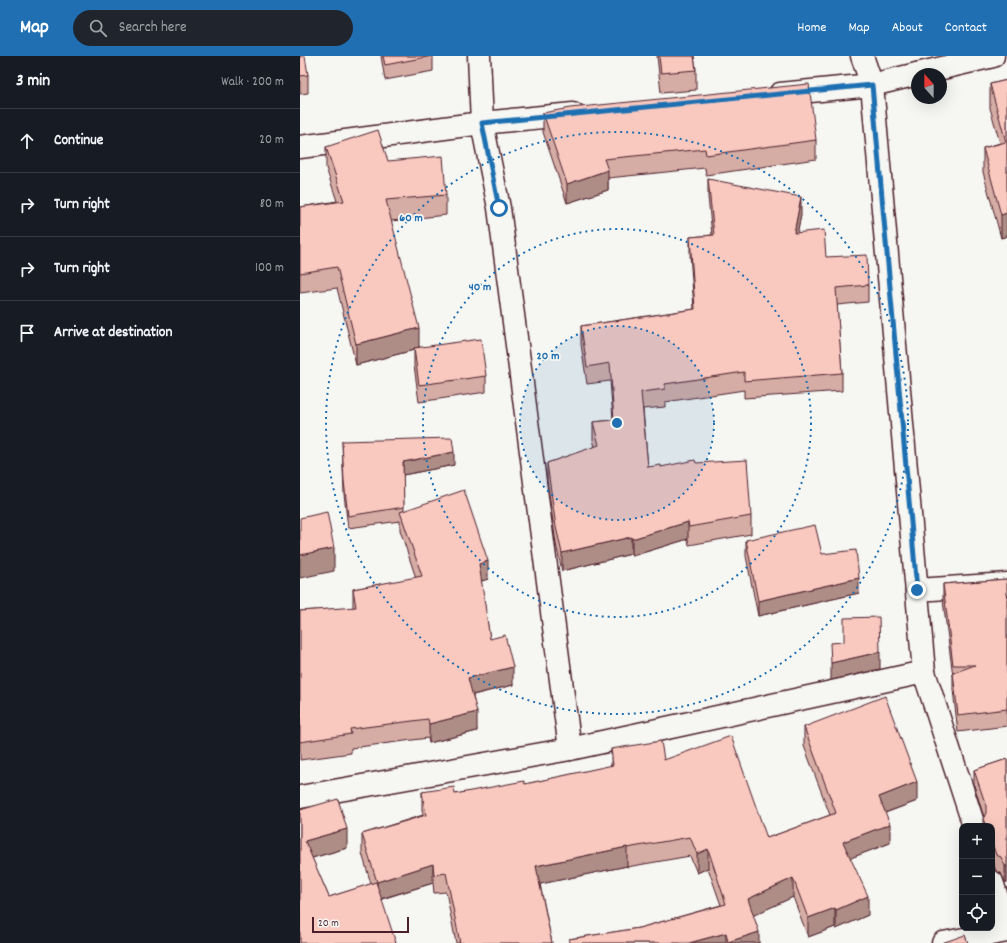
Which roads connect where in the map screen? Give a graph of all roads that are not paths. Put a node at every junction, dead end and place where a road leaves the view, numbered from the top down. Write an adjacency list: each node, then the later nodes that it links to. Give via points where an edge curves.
1 (479, 56): 9 (street)
2 (862, 56): 6 (street)
3 (993, 56): 4 (street)
4 (942, 68)
5 (911, 75): 6 (street)
6 (872, 85): 7 (street); 12 (street)
7 (760, 96)
8 (594, 112): 9 (street)
9 (482, 123): 10 (street); 14 (street, via 499,208)
10 (300, 147)
11 (1007, 584): 12 (street)
12 (917, 590): 13 (street)
13 (924, 672): 14 (street); 16 (street)
14 (570, 749): 15 (street)
15 (300, 798)
16 (973, 823)
17 (995, 892): 18 (street)
18 (1007, 930): 19 (street)
19 (943, 943)

